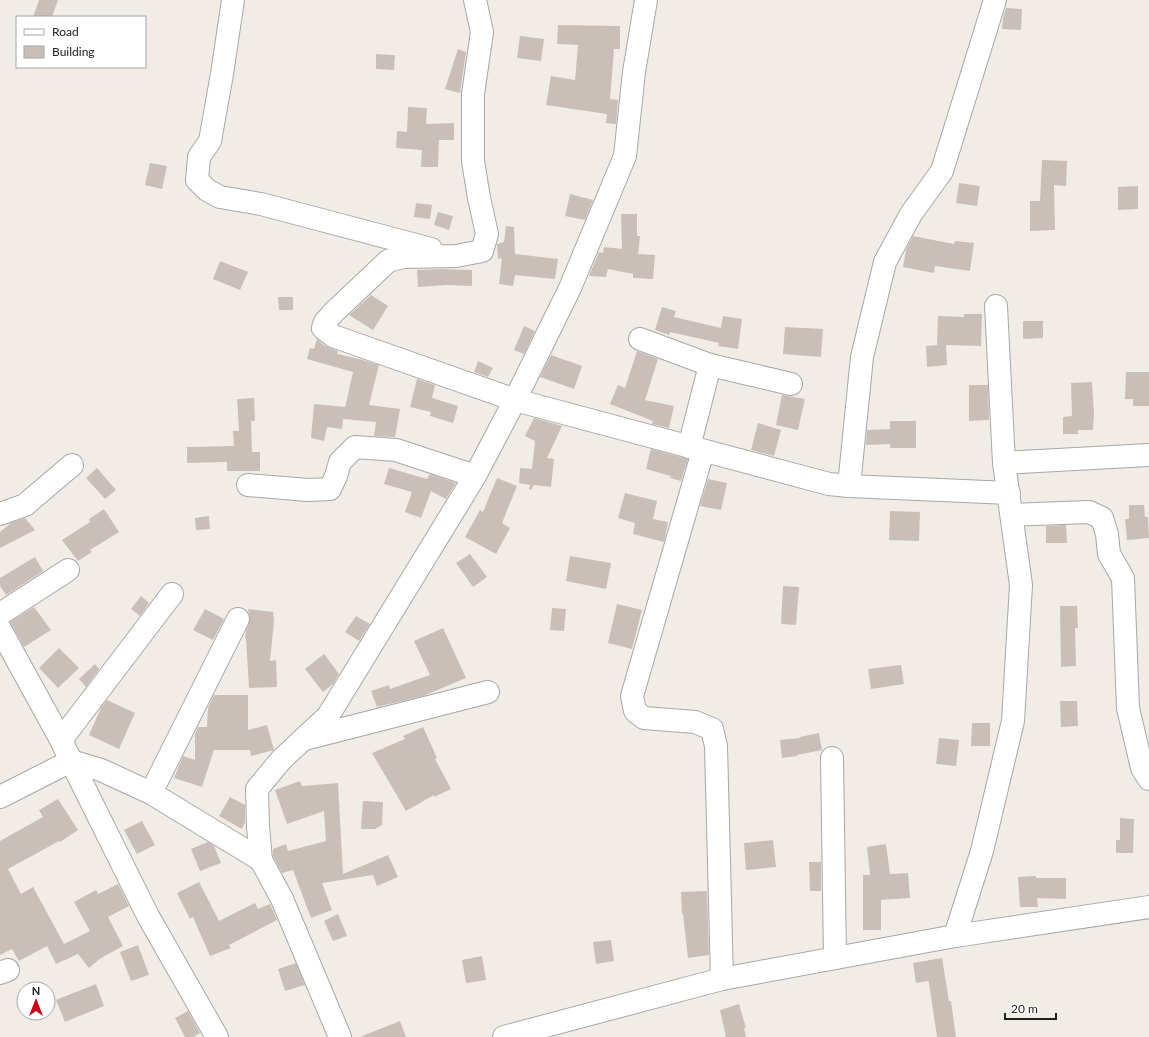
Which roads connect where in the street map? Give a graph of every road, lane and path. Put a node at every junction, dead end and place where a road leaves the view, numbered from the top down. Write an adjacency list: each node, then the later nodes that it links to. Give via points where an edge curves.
1 (232, 0): 5 (street, via 210,141 199,157 197,180 207,190 220,197 261,204)
2 (475, 0): 5 (street, via 482,32 473,94 473,161 487,234 482,251)
3 (646, 0): 10 (street, via 634,72 625,156 570,288)
4 (995, 0): 17 (street, via 942,171 911,214 885,262 862,357)
5 (456, 256): 10 (street, via 402,257 388,261 334,312 323,328 333,336)
6 (996, 306): 13 (street)
7 (640, 339): 8 (street)
8 (710, 365): 9 (street); 11 (street)
9 (791, 384)
10 (515, 400): 11 (street); 15 (street)
11 (696, 449): 17 (street, via 829,484); 38 (street, via 632,696 635,711 644,718 695,722 712,729 716,746)
12 (1149, 455): 13 (street)
13 (1004, 463): 18 (street)
14 (72, 465): 19 (street, via 25,505)
15 (475, 476): 16 (street, via 396,450 355,447 340,462 330,489 308,490); 27 (street, via 328,716)
16 (248, 485)
17 (849, 486): 18 (street)
18 (1009, 493): 20 (street)
19 (0, 514)
20 (1012, 515): 31 (street, via 1089,512 1102,518 1108,534 1109,554 1123,578 1128,708 1142,768); 36 (street, via 1021,585 1013,721 982,851)
21 (68, 570): 23 (street)
22 (172, 594): 28 (street)
23 (0, 614)
24 (238, 619): 32 (street)
25 (0, 629): 28 (street)
26 (488, 692): 27 (street)
27 (303, 739): 34 (street, via 257,789)
28 (61, 740): 30 (street)
29 (832, 758): 37 (street)
30 (71, 762): 32 (street, via 102,770); 33 (street); 39 (street, via 148,916)
31 (1149, 778)
32 (151, 793): 34 (street)
33 (0, 797)
34 (261, 860): 40 (street, via 282,899)
35 (1149, 907): 36 (street)
36 (955, 936): 37 (street)
37 (834, 958): 38 (street)
38 (722, 979): 41 (street)
39 (217, 1037)
40 (340, 1037)
41 (504, 1037)

